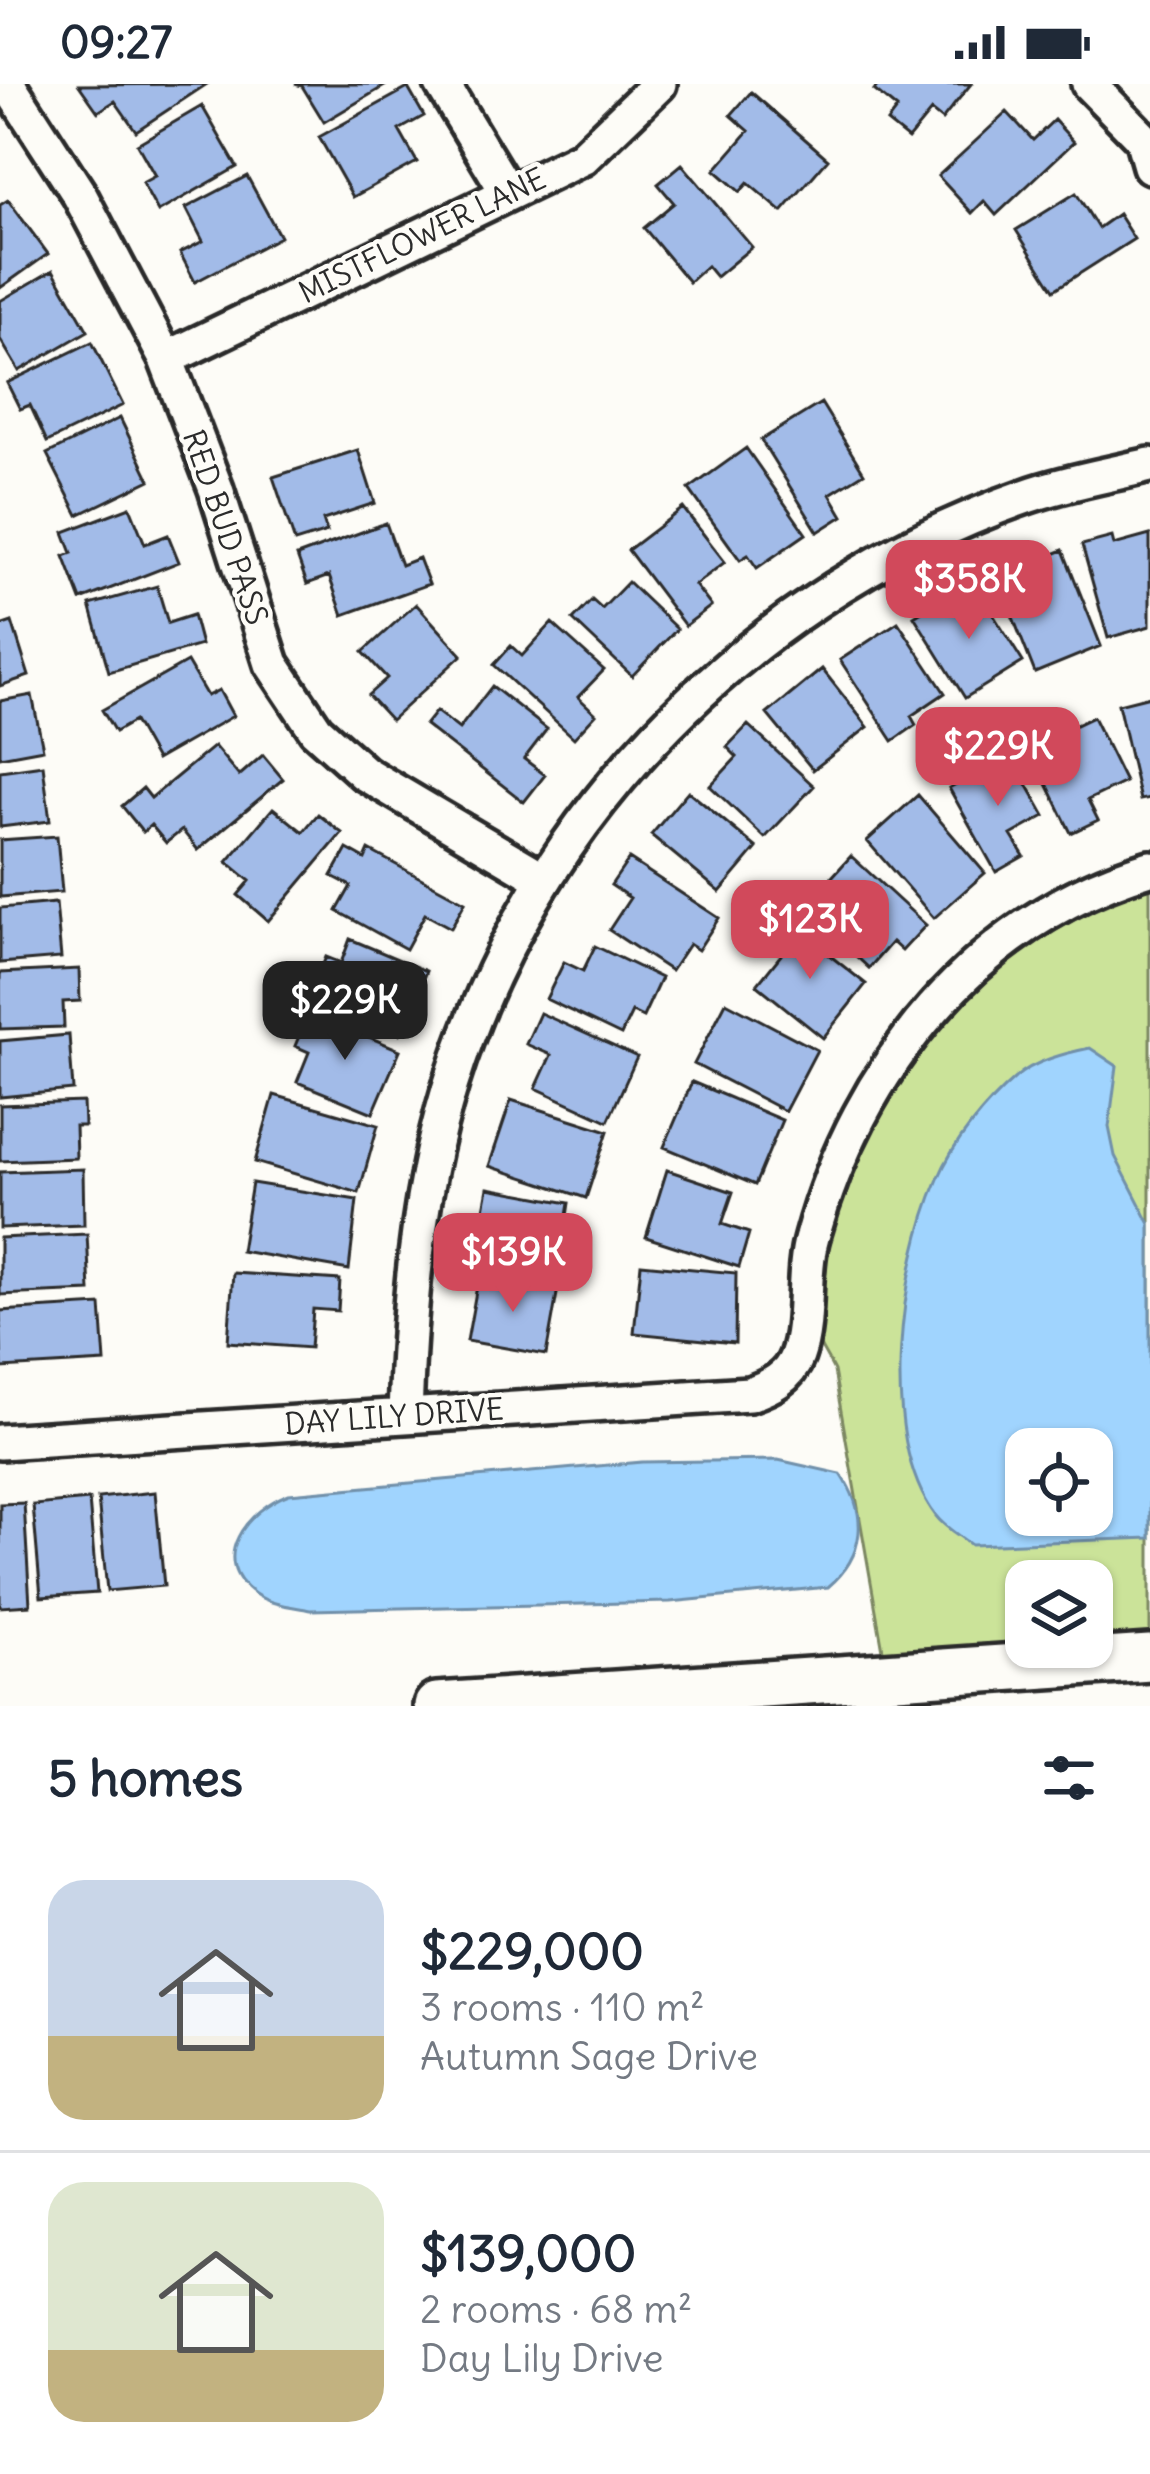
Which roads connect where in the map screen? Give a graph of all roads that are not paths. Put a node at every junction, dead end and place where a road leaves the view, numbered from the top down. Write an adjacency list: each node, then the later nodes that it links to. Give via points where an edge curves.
1 (8, 84): 7 (street, RED BUD PASS, via 79,194)
2 (442, 84): 6 (street)
3 (659, 84): 6 (street, MISTFLOWER LANE, via 581,158)
4 (1089, 84): 5 (street, via 1142,138)
5 (1150, 166)
6 (508, 193): 7 (street, MISTFLOWER LANE)
7 (166, 359): 10 (street, RED BUD PASS, via 272,664 316,730 364,773)
8 (1150, 465): 10 (street, via 1027,496 904,550 802,608 693,693 608,788)
9 (1150, 868): 11 (street, DAY LILY DRIVE, via 1019,929 936,1001 853,1118 811,1240 801,1341 784,1376 749,1394)
10 (543, 879): 11 (street, via 487,993 429,1167 410,1286)
11 (405, 1415): 12 (street, DAY LILY DRIVE)
12 (0, 1442)
13 (1150, 1658): 14 (main road)
14 (437, 1706)

